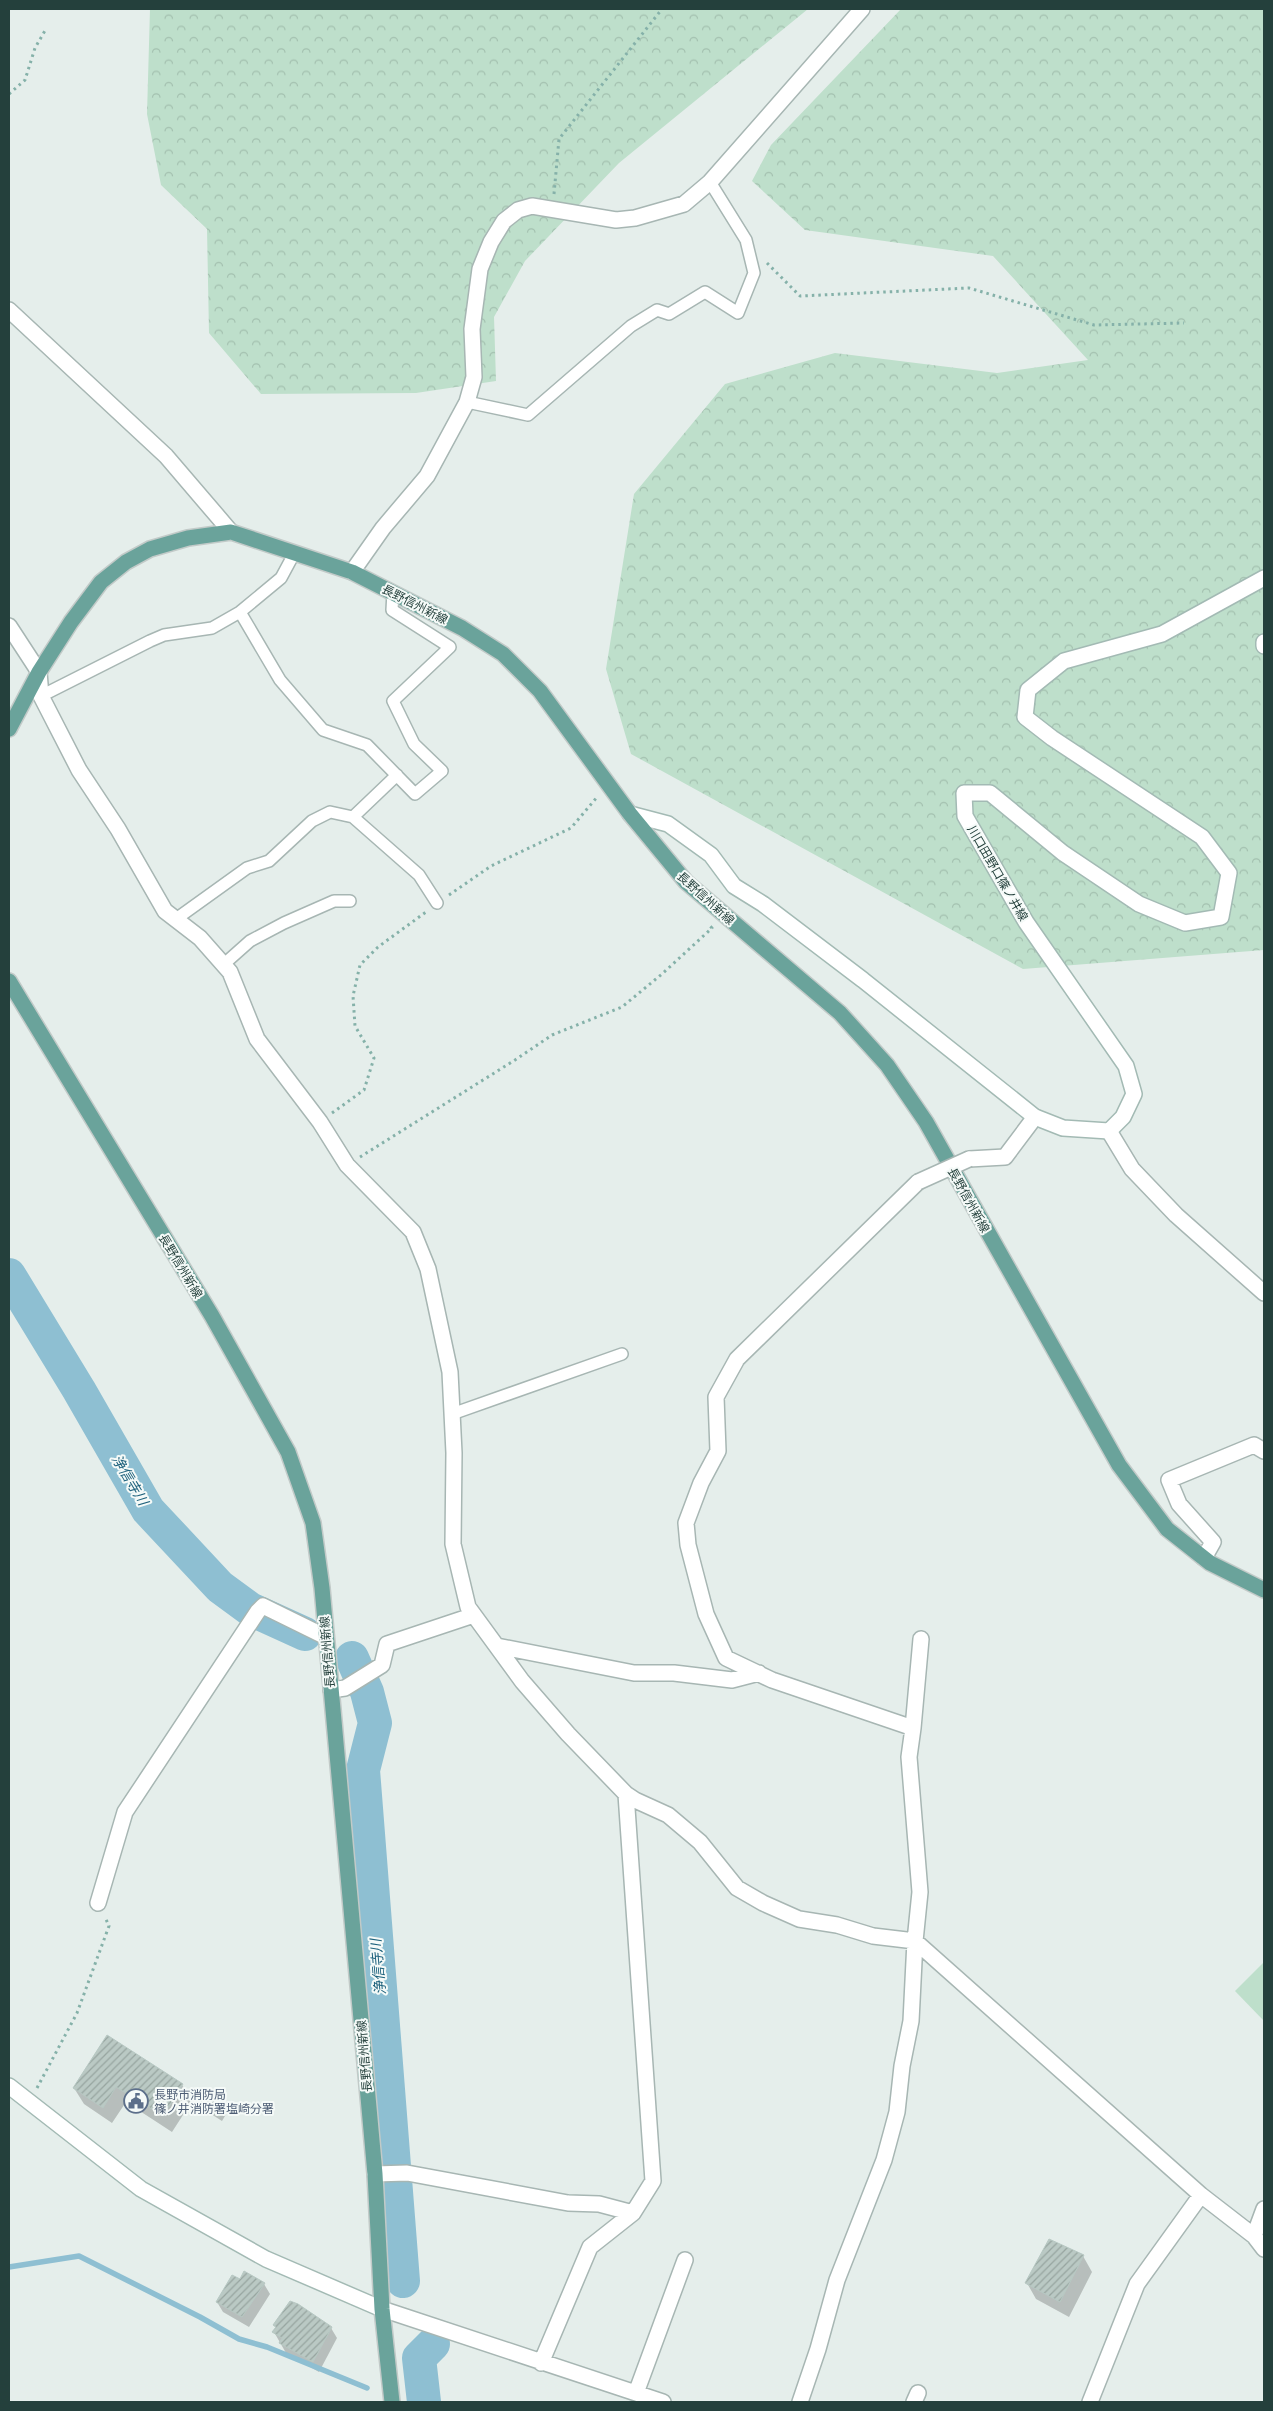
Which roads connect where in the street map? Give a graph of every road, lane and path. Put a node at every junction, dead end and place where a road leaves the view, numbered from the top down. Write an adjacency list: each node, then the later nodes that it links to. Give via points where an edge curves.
1 (662, 9): 6 (path, via 558,139)
2 (862, 9): 5 (street)
3 (46, 29): 4 (path, via 34,48 25,80)
4 (9, 94)
5 (710, 182): 6 (street, via 684,204 636,218 616,220); 10 (lane, via 746,240 754,273 738,313 705,292 669,314 657,310 631,326 528,415)
6 (553, 211): 10 (street, via 532,206 518,210 504,221 490,242 480,269 472,329 474,377)
7 (766, 261): 9 (path, via 800,296 969,288 1094,325)
8 (9, 310): 11 (street, via 166,456)
9 (1184, 323)
10 (467, 402): 13 (street, via 427,476)
11 (231, 532): 12 (main road, 長野信州新線); 20 (main road, 長野信州新線, via 188,538 150,549 126,562 101,582)
12 (296, 552): 13 (main road, 長野信州新線); 16 (lane, via 281,578)
13 (352, 572): 15 (main road, 長野信州新線)
14 (1264, 578): 35 (street, 川口田野口篠ノ井線, via 1162,634 1064,661 1028,690 1025,717 1202,838 1229,874 1220,917 1185,923 1139,904 1063,853 990,793 964,793 965,816 1026,922 1126,1066 1134,1094 1123,1117)
15 (393, 592): 23 (lane, via 392,610 450,647 392,701 414,744 442,771 415,794); 24 (main road, 長野信州新線, via 462,628 503,654 540,691)
16 (240, 612): 21 (lane, via 212,628 150,640); 23 (lane, via 280,680 323,730 367,745)
17 (9, 626): 20 (street)
18 (1264, 642): 19 (street)
19 (1264, 646)
20 (39, 672): 21 (street); 22 (main road, 長野信州新線)
21 (42, 696): 29 (street, via 79,770 165,910)
22 (9, 729)
23 (397, 775): 26 (lane)
24 (608, 785): 25 (main road, 長野信州新線); 28 (path, via 571,828 491,866)
25 (630, 814): 33 (street, via 668,824 711,855 734,886 763,904 863,980); 41 (main road, 長野信州新線, via 686,882 840,1013 887,1064 926,1122 1119,1464 1167,1529)
26 (352, 817): 28 (lane, via 419,875); 29 (lane, via 330,812 312,821 269,861 247,868)
27 (350, 901): 31 (lane, via 334,901 284,923 250,941)
28 (437, 904): 34 (path, via 378,947 360,965 353,996 355,1026 374,1058 364,1090)
29 (176, 920): 31 (street, via 200,938)
30 (705, 922): 36 (path, via 712,928 622,1006 552,1035)
31 (224, 965): 34 (street, via 230,972 257,1039)
32 (9, 981): 44 (main road, 長野信州新線, via 212,1316 288,1452 313,1523)
33 (1035, 1117): 35 (street, via 1063,1128); 47 (street, bridge, via 1005,1157 969,1159 918,1182 737,1359 716,1397 718,1451 701,1483 686,1523 688,1545 706,1614 726,1658)
34 (320, 1122): 36 (street)
35 (1109, 1131): 37 (street, via 1132,1169 1176,1215)
36 (347, 1165): 39 (street, via 413,1232 428,1269 450,1372)
37 (1264, 1293)
38 (622, 1354): 39 (lane)
39 (452, 1414): 43 (street, via 453,1544 468,1607)
40 (1264, 1451): 41 (street, via 1254,1445 1169,1480 1179,1504 1213,1542)
41 (1204, 1558): 42 (main road, 長野信州新線)
42 (1264, 1590)
43 (474, 1615): 46 (street); 48 (street, via 387,1644 382,1665)
44 (326, 1637): 48 (main road, 長野信州新線); 51 (street, via 263,1606 126,1812)
45 (921, 1640): 49 (street)
46 (497, 1646): 47 (street, via 634,1673 674,1673 732,1680); 50 (street, via 522,1681 568,1734)
47 (759, 1673): 49 (street)
48 (338, 1689): 55 (main road, 長野信州新線)
49 (913, 1728): 52 (street, via 909,1757 920,1892)
50 (626, 1794): 52 (street, via 668,1815 700,1842 737,1888 763,1903 799,1919 837,1925 873,1936); 58 (street, via 652,2181)
51 (98, 1903): 54 (path, via 109,1926 77,2013)
52 (915, 1941): 56 (street); 67 (street, via 911,2020 897,2112 884,2160 837,2280)
53 (9, 2086): 54 (street)
54 (29, 2102): 62 (street, via 141,2189 266,2259)
55 (375, 2174): 58 (street, via 407,2173 568,2203 598,2204); 62 (main road, 長野信州新線)
56 (1202, 2195): 59 (street); 68 (street, via 1137,2284)
57 (1264, 2209): 59 (street)
58 (633, 2213): 63 (street, via 590,2247)
59 (1254, 2236): 60 (street)
60 (1264, 2249)
61 (685, 2260): 64 (street)
62 (382, 2309): 63 (street); 65 (main road, 長野信州新線)
63 (541, 2363): 64 (street)
64 (636, 2394): 66 (street)
65 (392, 2402)
66 (663, 2402)
67 (800, 2402)
68 (1090, 2402)

